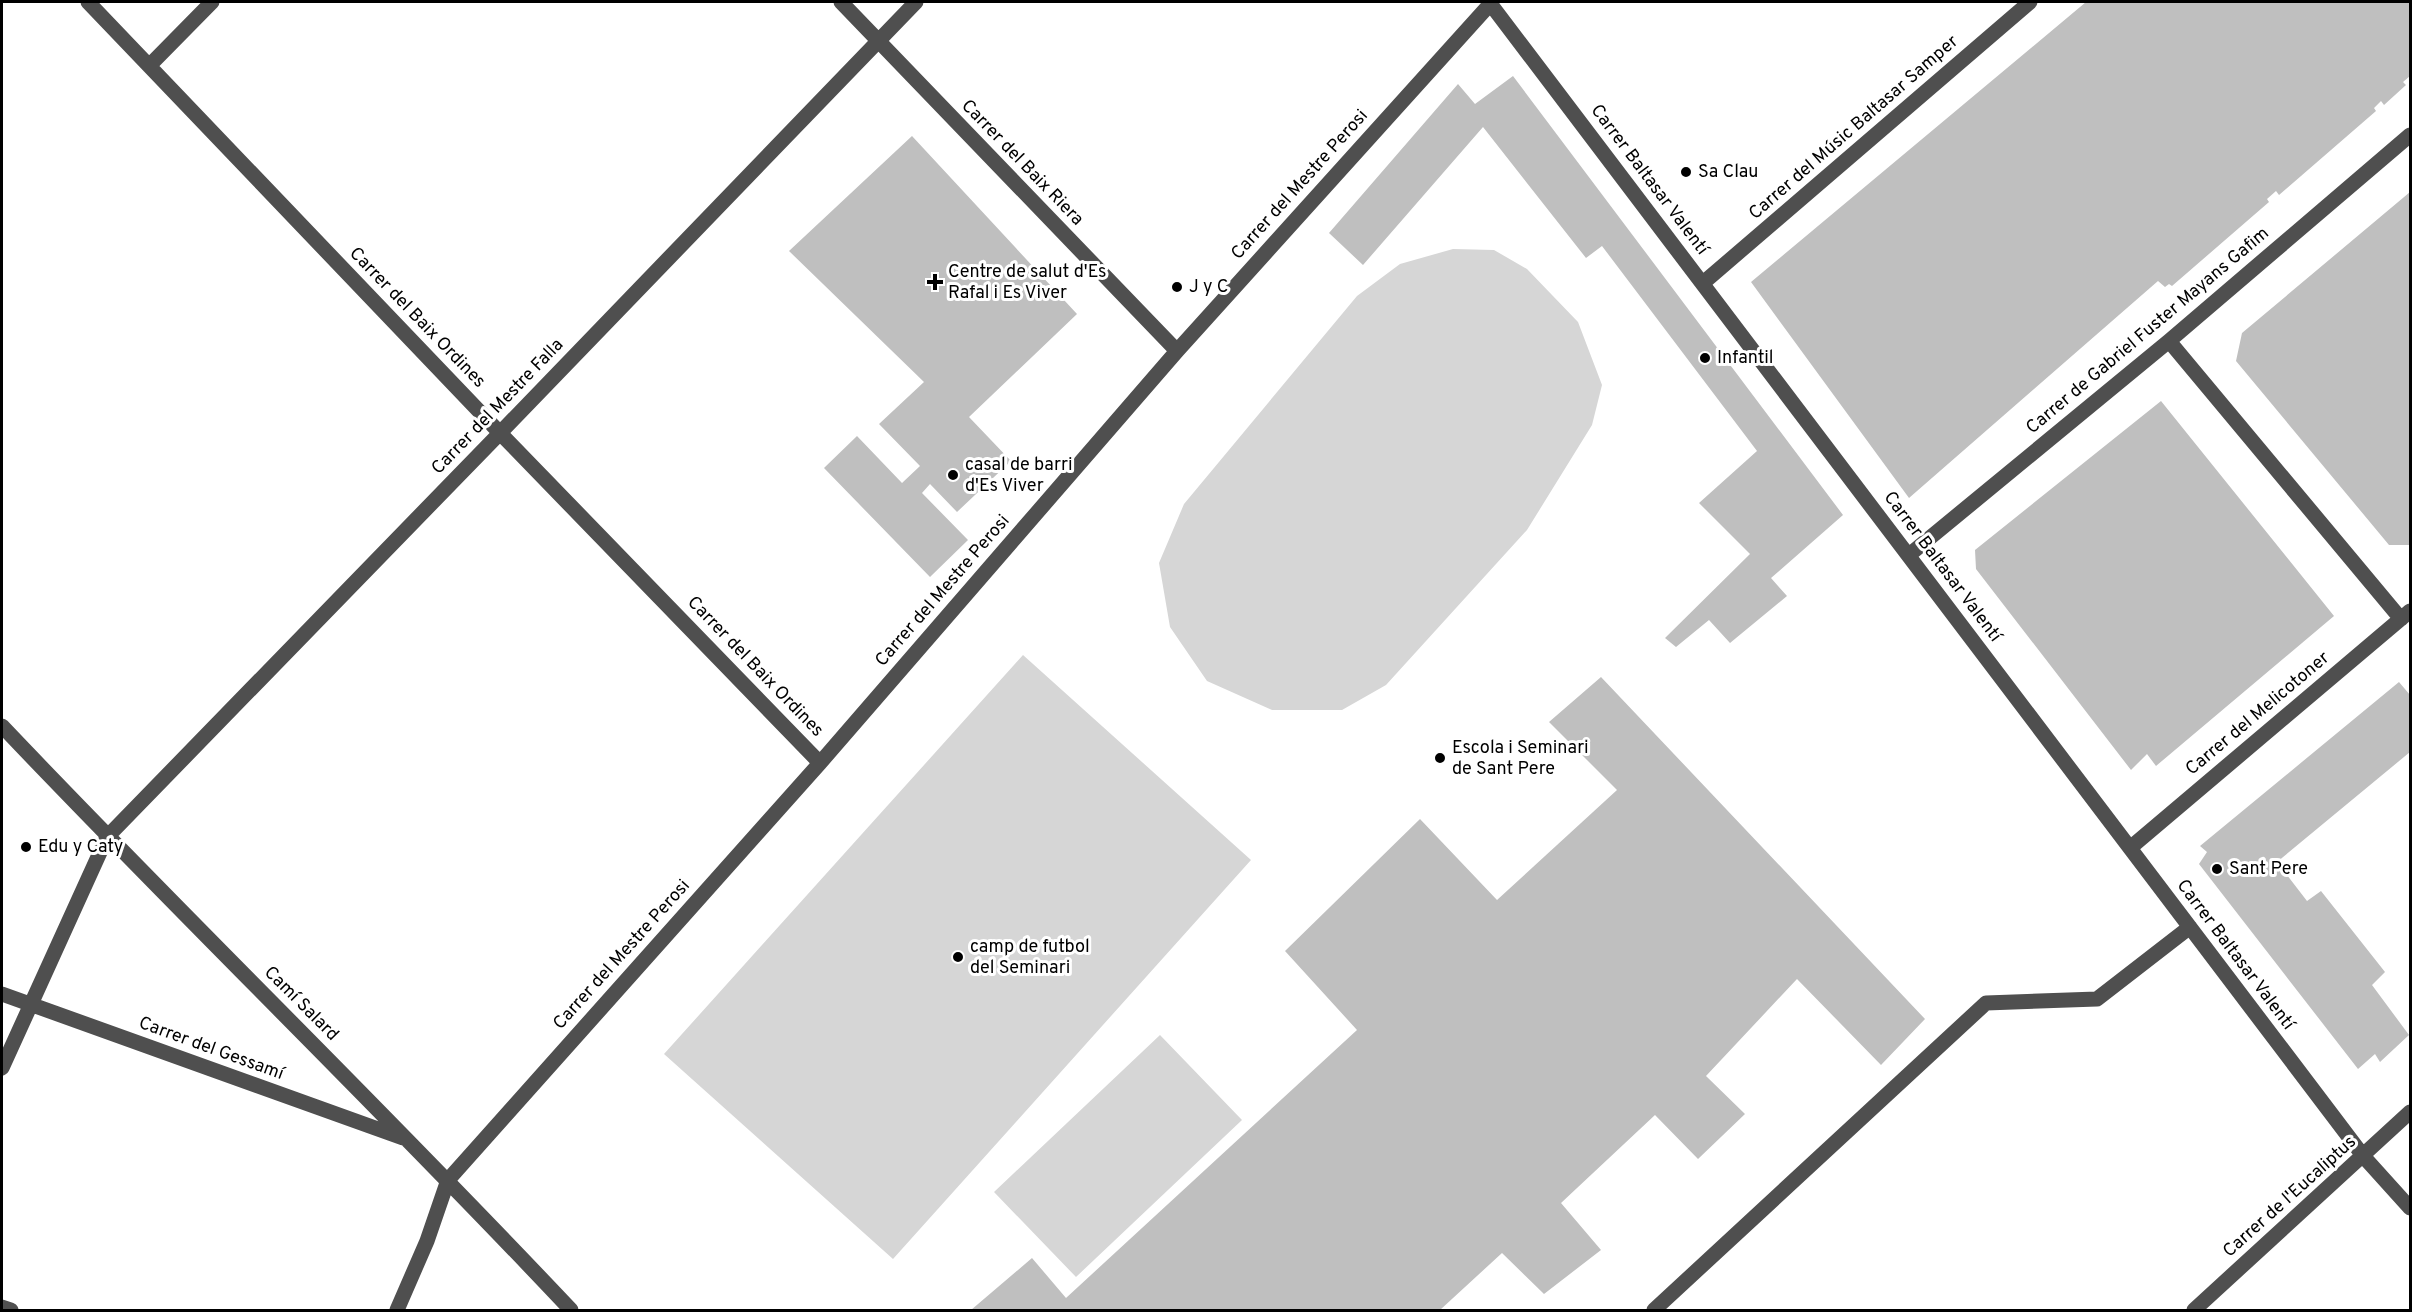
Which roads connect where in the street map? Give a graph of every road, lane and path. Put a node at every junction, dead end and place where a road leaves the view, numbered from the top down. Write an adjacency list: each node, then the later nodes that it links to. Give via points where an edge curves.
1 (88, 2): 8 (street, Carrer del Baix Ordines)
2 (212, 2): 8 (street)
3 (841, 2): 7 (street, Carrer del Baix Riera)
4 (916, 2): 7 (street, Carrer del Mestre Falla)
5 (1491, 2): 10 (street, Carrer Baltasar Valentí); 12 (street, Carrer del Mestre Perosi)
6 (2030, 2): 10 (street, Carrer del Músic Baltasar Samper)
7 (877, 40): 12 (street, Carrer del Baix Riera); 13 (street, Carrer del Mestre Falla)
8 (149, 66): 13 (street, Carrer del Baix Ordines)
9 (2410, 135): 11 (street, Carrer de Gabriel Fuster Mayans Gafim)
10 (1703, 283): 14 (street, Carrer Baltasar Valentí)
11 (2169, 341): 14 (street, Carrer de Gabriel Fuster Mayans Gafim); 15 (street)
12 (1177, 351): 17 (street, Carrer del Mestre Perosi)
13 (501, 434): 17 (street, Carrer del Baix Ordines); 18 (street, Carrer del Mestre Falla)
14 (1909, 555): 19 (street, Carrer Baltasar Valentí)
15 (2406, 615): 19 (street, Carrer del Melicotoner)
16 (2, 726): 18 (street, Camí Salard)
17 (820, 763): 27 (street, Carrer del Mestre Perosi)
18 (107, 837): 22 (street, Carrer del Mestre Falla); 25 (street, Camí Salard)
19 (2130, 848): 20 (street, Carrer Baltasar Valentí)
20 (2190, 927): 26 (street, Carrer Baltasar Valentí); 33 (street, via 2097,999 1986,1004)
21 (2, 994): 22 (street, Carrer del Gessamí)
22 (30, 1004): 23 (street, Carrer del Mestre Falla); 25 (street, Carrer del Gessamí)
23 (2, 1068)
24 (2410, 1112): 26 (street, Carrer de l'Eucaliptus)
25 (408, 1140): 27 (street, Camí Salard)
26 (2364, 1156): 28 (street, Carrer Baltasar Valentí); 34 (street, Carrer de l'Eucaliptus)
27 (448, 1180): 31 (street); 32 (street, Camí Salard)
28 (2410, 1208)
29 (2, 1307): 30 (street)
30 (11, 1311)
31 (397, 1311)
32 (571, 1311)
33 (1654, 1311)
34 (2194, 1311)

